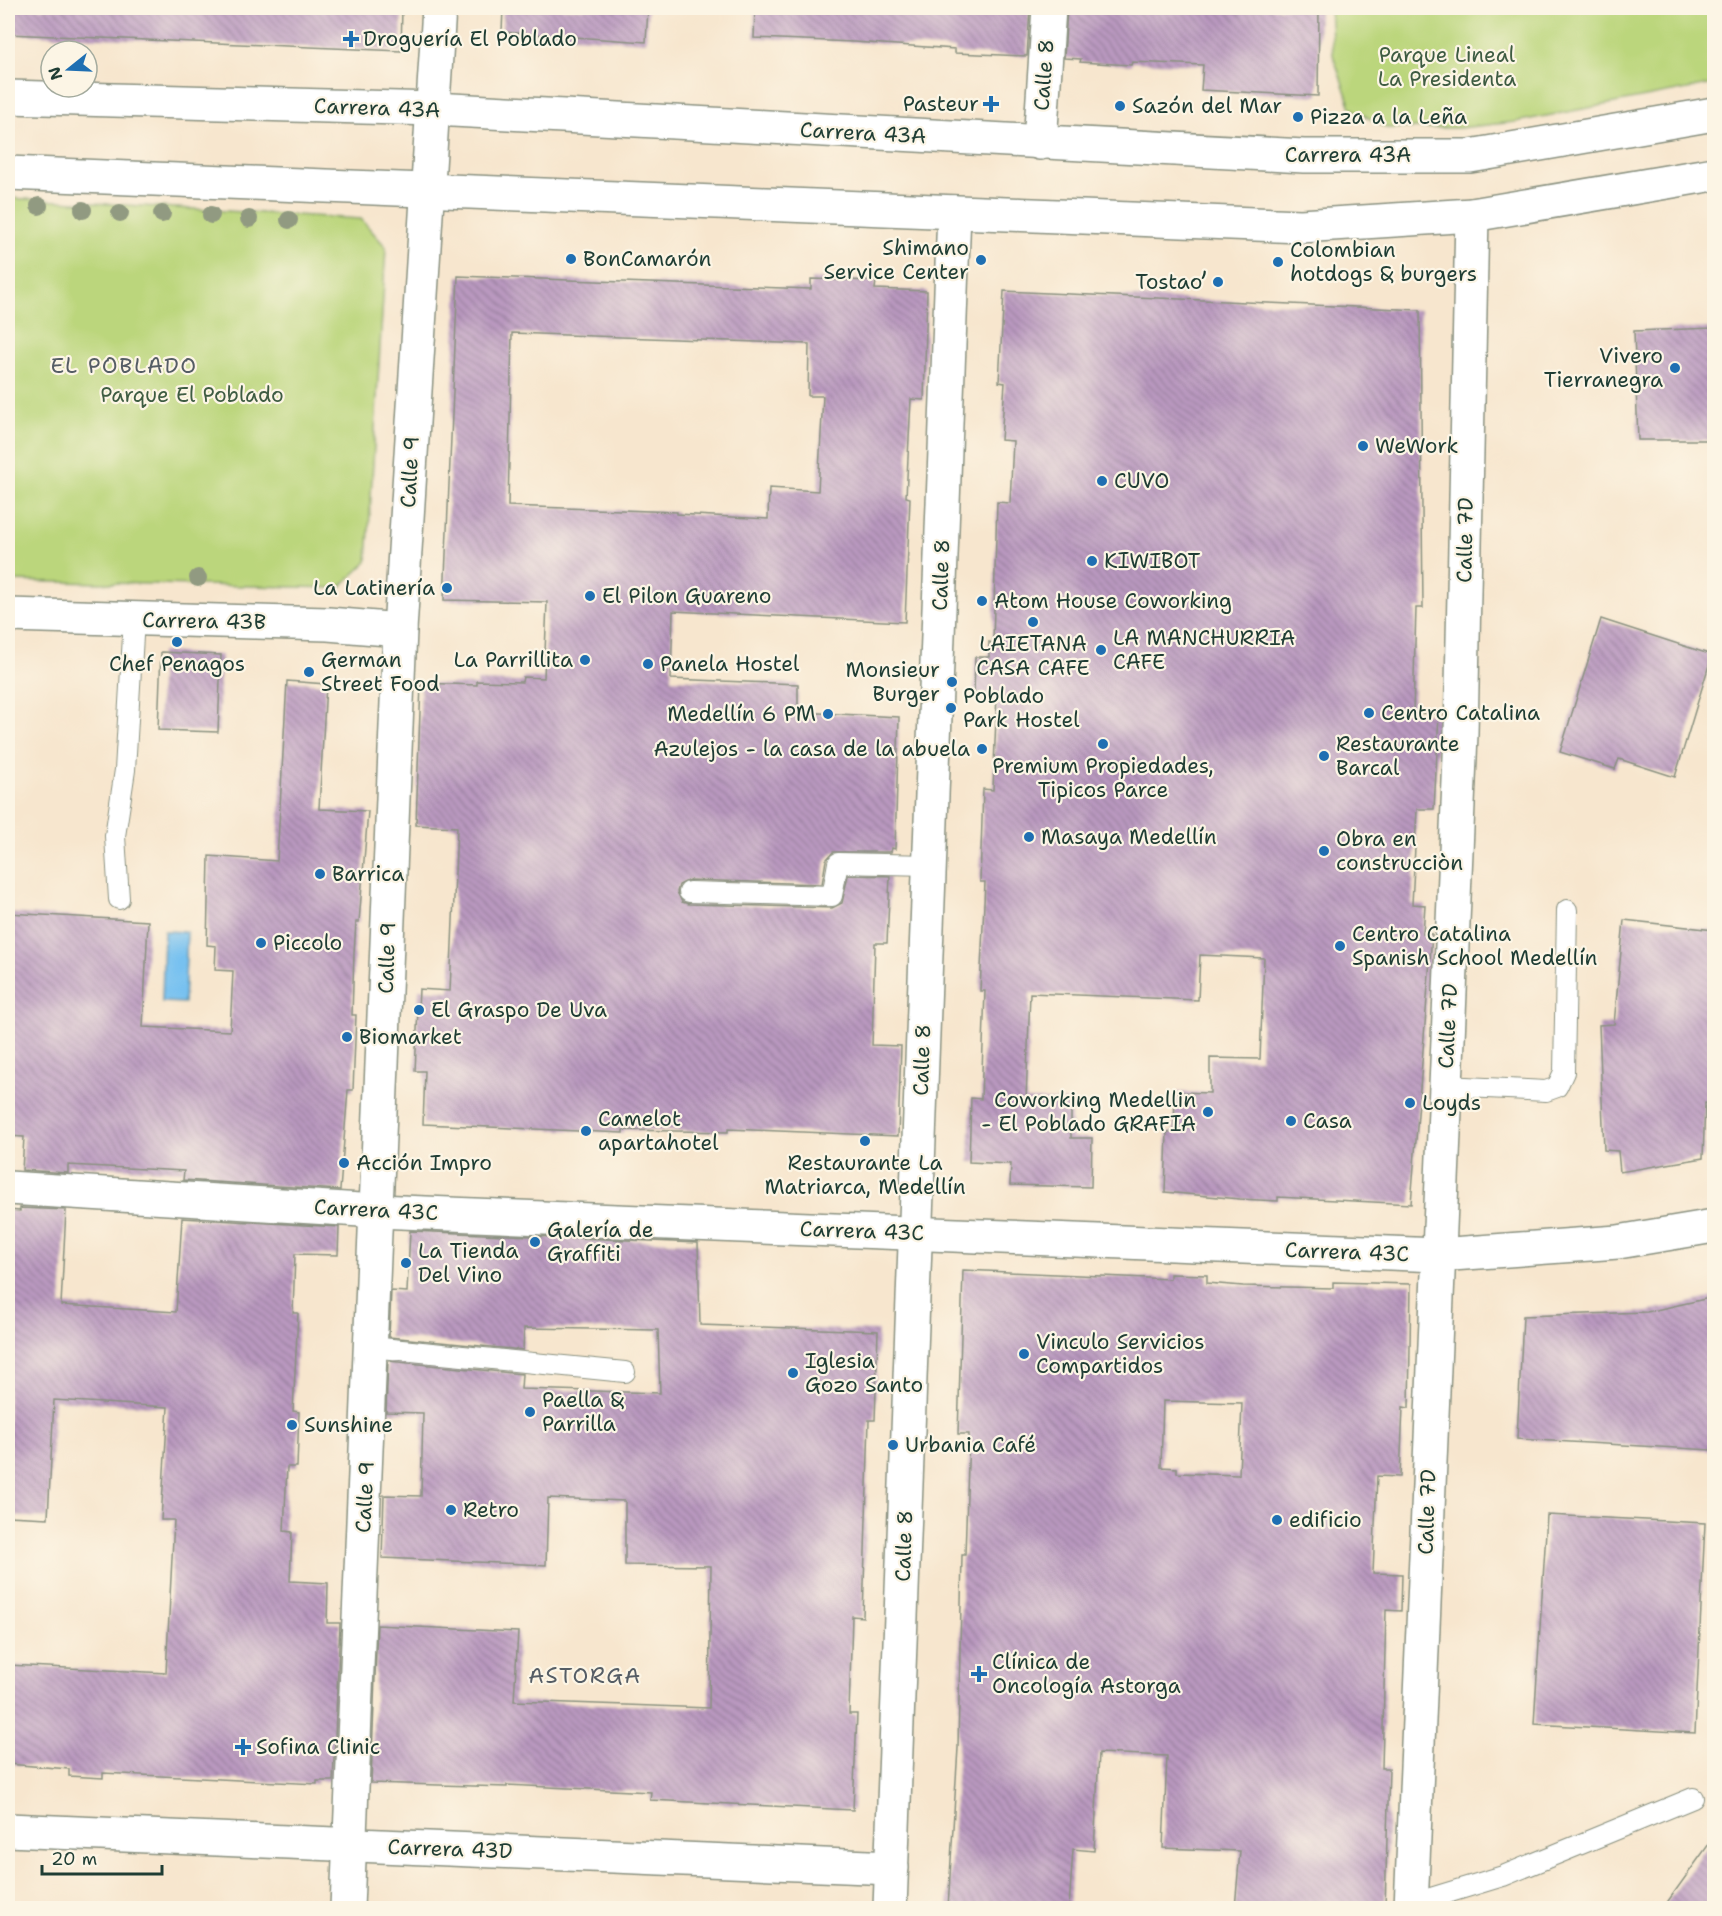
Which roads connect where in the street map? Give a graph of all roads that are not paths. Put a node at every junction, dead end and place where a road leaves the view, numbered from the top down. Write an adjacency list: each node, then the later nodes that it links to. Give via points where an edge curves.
1 (439, 8): 4 (street, Calle 9)
2 (1049, 8): 6 (street, Calle 8)
3 (8, 97): 4 (street, Carrera 43A)
4 (434, 109): 6 (street, Carrera 43A); 9 (street, Calle 9)
5 (1714, 114): 6 (street, Carrera 43A, via 1470,156 1304,156)
6 (1040, 143)
7 (8, 173): 9 (street)
8 (1714, 174): 11 (street)
9 (428, 192): 10 (street); 14 (street, Calle 9)
10 (954, 212): 11 (street, via 1300,226); 15 (street, Calle 8)
11 (1472, 215): 19 (street, Calle 7D, via 1461,734)
12 (8, 615): 13 (street, Carrera 43B)
13 (134, 619): 14 (street, Carrera 43B, via 328,624); 17 (lane, via 125,770 115,836)
14 (400, 630): 21 (street, Calle 9)
15 (930, 865): 16 (lane, via 838,863 832,896); 23 (street, Calle 8)
16 (689, 892)
17 (119, 899)
18 (1567, 910): 19 (lane, via 1564,1072 1557,1087 1546,1091)
19 (1445, 1086): 24 (street, Calle 7D)
20 (8, 1188): 21 (street, Carrera 43C)
21 (377, 1211): 23 (street, Carrera 43C); 25 (street, Calle 9)
22 (1714, 1226): 24 (street, Carrera 43C, via 1618,1242)
23 (916, 1233): 24 (street, Carrera 43C); 30 (street, Calle 8)
24 (1438, 1255): 31 (street, Calle 7D)
25 (371, 1347): 26 (lane); 29 (street, Calle 9)
26 (625, 1372)
27 (1693, 1798): 31 (lane, via 1503,1876)
28 (8, 1830): 29 (street, Carrera 43D)
29 (350, 1845): 30 (street, Carrera 43D); 32 (street, Calle 9)
30 (892, 1868): 33 (street, Calle 8)
31 (1411, 1906)
32 (346, 1908)
33 (890, 1908)

